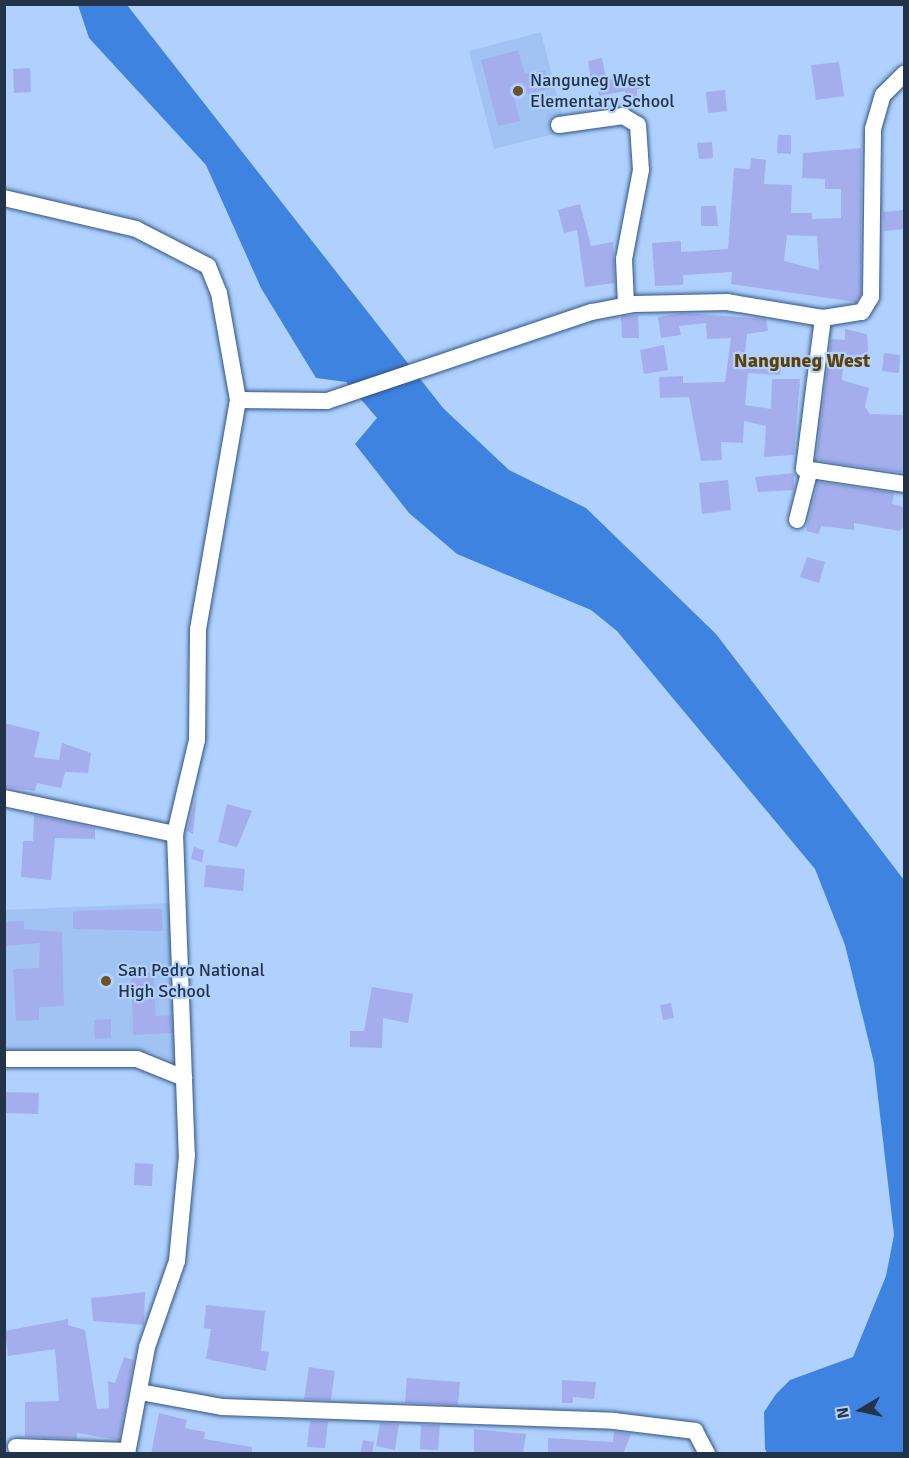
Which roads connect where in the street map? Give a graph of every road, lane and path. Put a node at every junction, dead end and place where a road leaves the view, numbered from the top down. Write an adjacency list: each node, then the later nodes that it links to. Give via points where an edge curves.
1 (904, 74): 5 (street, via 883,95 873,129 868,306 853,315)
2 (559, 125): 4 (street, via 623,116 638,125 641,170 624,259)
3 (4, 198): 6 (street, via 136,230 208,266 219,293)
4 (626, 305): 5 (street, via 727,302); 6 (street, via 327,401)
5 (823, 318): 7 (street, via 802,454)
6 (238, 400): 11 (street, via 198,630 197,740)
7 (809, 473): 8 (street); 9 (street)
8 (904, 484)
9 (797, 520)
10 (4, 798): 11 (street)
11 (175, 834): 13 (street)
12 (4, 1059): 13 (street, via 137,1059)
13 (184, 1077): 14 (street, via 188,1155 177,1261 147,1347)
14 (140, 1392): 17 (street); 18 (street, via 222,1407 614,1421 695,1431)
15 (16, 1447): 16 (street)
16 (94, 1450): 17 (street)
17 (127, 1452)
18 (707, 1454)

